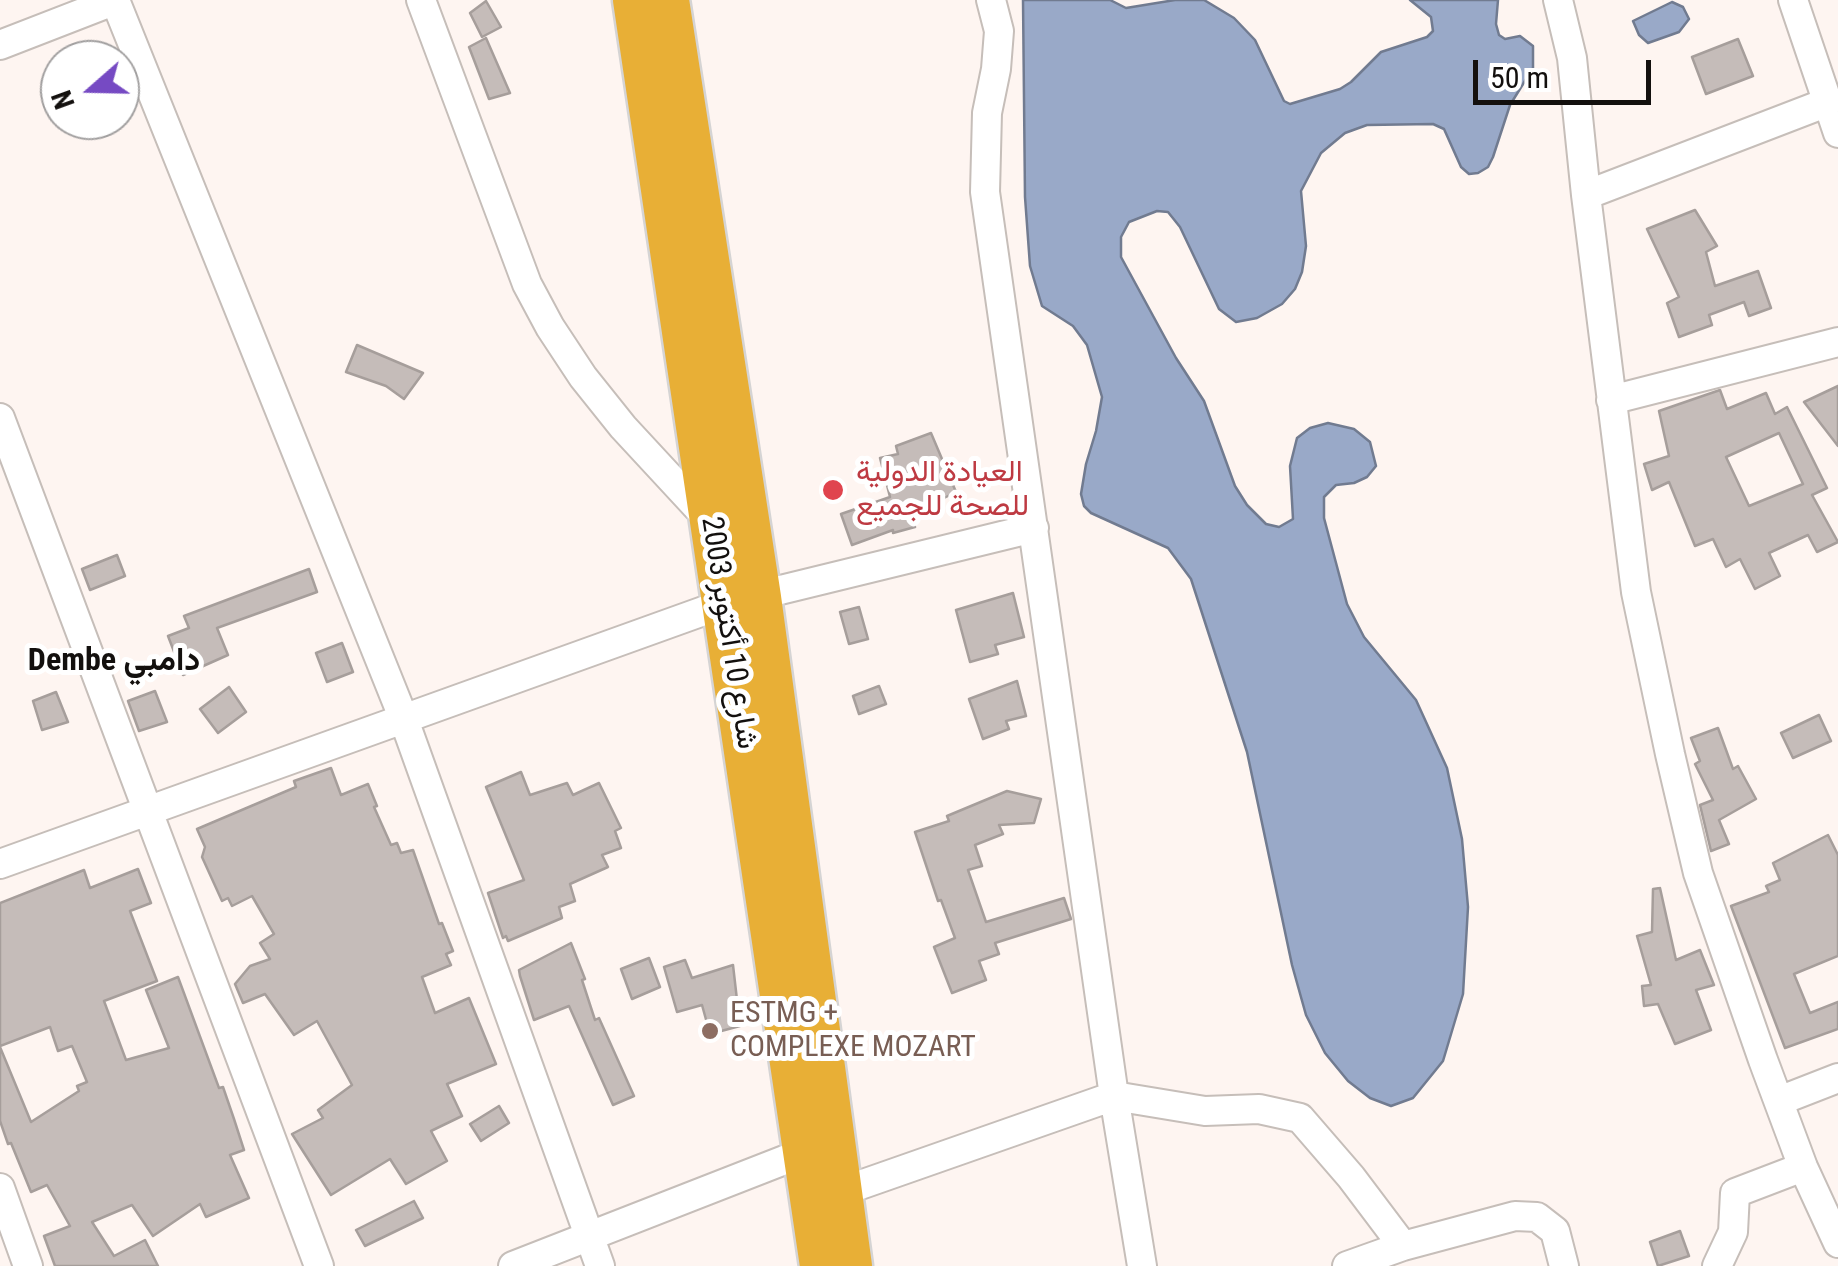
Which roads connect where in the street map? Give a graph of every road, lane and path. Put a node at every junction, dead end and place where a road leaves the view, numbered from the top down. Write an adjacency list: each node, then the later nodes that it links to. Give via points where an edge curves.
1 (115, 0): 8 (street); 18 (street)
2 (422, 0): 15 (street, via 550,327 622,427)
3 (633, 0): 15 (highway, شارع 10 أكتوبر 2003)
4 (669, 0): 17 (highway, شارع 10 أكتوبر 2003)
5 (991, 0): 16 (street, via 999,31 985,192)
6 (1558, 0): 11 (street, via 1572,58)
7 (1794, 0): 9 (street)
8 (0, 45)
9 (1828, 102): 10 (street); 11 (street)
10 (1838, 133)
11 (1586, 195): 13 (street)
12 (1838, 342): 13 (street)
13 (1611, 400): 23 (street, via 1636,592 1698,873)
14 (0, 418): 19 (street)
15 (712, 523): 17 (highway, شارع 10 أكتوبر 2003)
16 (1034, 528): 17 (street); 22 (street)
17 (742, 600): 18 (street); 24 (highway, شارع 10 أكتوبر 2003); 27 (highway, شارع 10 أكتوبر 2003)
18 (403, 717): 19 (street); 28 (street)
19 (148, 810): 20 (street); 32 (street)
20 (0, 864)
21 (1838, 1078): 23 (street)
22 (1114, 1096): 27 (street); 30 (street, via 1300,1118); 37 (street)
23 (1779, 1101): 25 (street)
24 (804, 1152): 28 (street); 35 (highway, شارع 10 أكتوبر 2003)
25 (1803, 1167): 29 (street); 40 (street, via 1735,1193 1733,1232)
26 (0, 1188): 31 (street)
27 (843, 1191): 36 (highway, شارع 10 أكتوبر 2003)
28 (588, 1236): 33 (street); 34 (street)
29 (1838, 1243)
30 (1402, 1246): 38 (street); 39 (street, via 1537,1216 1555,1231)
31 (28, 1266)
32 (319, 1266)
33 (513, 1266)
34 (600, 1266)
35 (820, 1266)
36 (852, 1266)
37 (1142, 1266)
38 (1347, 1266)
39 (1564, 1266)
40 (1717, 1266)

